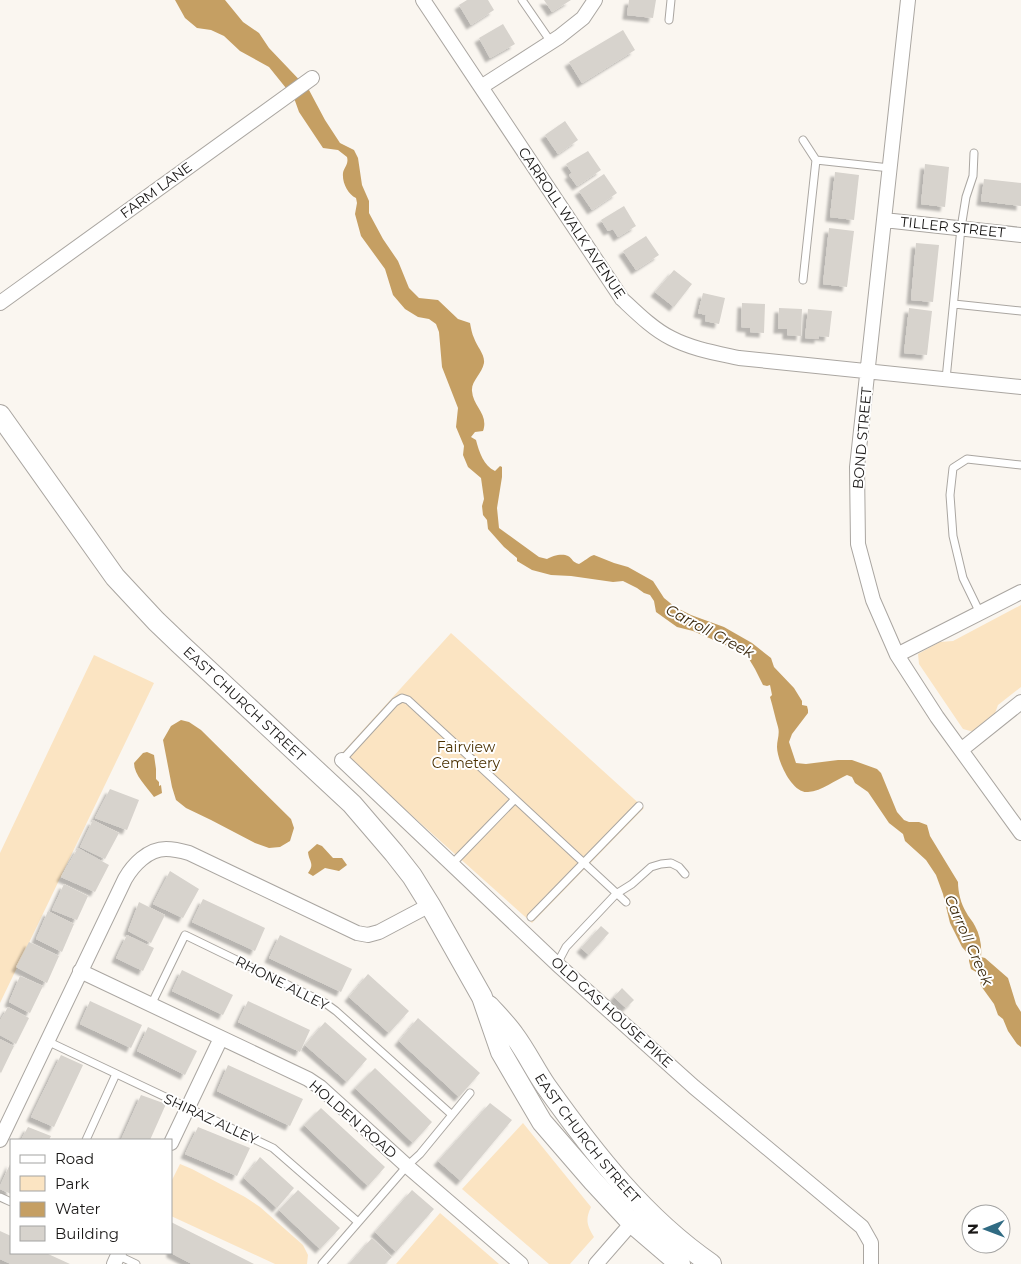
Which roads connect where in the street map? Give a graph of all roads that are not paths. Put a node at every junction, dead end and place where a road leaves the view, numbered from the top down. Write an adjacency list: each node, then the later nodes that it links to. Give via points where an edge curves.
1 (423, 0): 9 (street, CARROLL WALK AVENUE)
2 (522, 0): 7 (lane)
3 (595, 0): 7 (street, via 583,18)
4 (671, 0): 6 (lane)
5 (908, 0): 13 (street, BOND STREET)
6 (669, 20)
7 (551, 42): 9 (street)
8 (312, 78): 18 (street, FARM LANE)
9 (481, 88): 21 (street, CARROLL WALK AVENUE, via 622,299 652,325 671,338 739,358)
10 (803, 140): 12 (lane)
11 (974, 153): 15 (lane, via 973,176)
12 (816, 160): 13 (lane); 17 (lane)
13 (890, 168): 14 (street, BOND STREET)
14 (884, 220): 15 (street, TILLER STREET); 21 (street, BOND STREET)
15 (961, 228): 16 (street, TILLER STREET); 19 (lane)
16 (1021, 234)
17 (803, 280)
18 (0, 303)
19 (954, 304): 20 (lane); 22 (lane)
20 (1021, 311)
21 (868, 371): 22 (street, CARROLL WALK AVENUE); 28 (street, BOND STREET, via 857,467 858,544 873,600)
22 (946, 379): 23 (street, CARROLL WALK AVENUE)
23 (1021, 387)
24 (0, 415): 40 (main road, EAST CHURCH STREET, via 115,577 168,633 352,804 394,852)
25 (1021, 465): 27 (lane, via 968,460 953,468 950,495 953,536 963,578)
26 (1021, 592): 27 (street)
27 (980, 613): 28 (street)
28 (897, 655): 30 (street, BOND STREET)
29 (1021, 702): 30 (street)
30 (961, 750): 34 (street, BOND STREET)
31 (342, 760): 32 (lane, via 402,698 408,700); 36 (street, OLD GAS HOUSE PIKE)
32 (515, 799): 35 (lane); 36 (lane)
33 (639, 806): 35 (lane)
34 (1021, 833)
35 (584, 863): 38 (lane); 41 (lane)
36 (452, 864): 42 (street, OLD GAS HOUSE PIKE)
37 (685, 874): 38 (lane, via 671,863 661,864 651,867)
38 (616, 894): 39 (lane); 42 (lane, via 566,947)
39 (626, 902)
40 (430, 904): 43 (street, via 379,932 357,933 189,853 163,849 149,854 130,870); 55 (main road, EAST CHURCH STREET, via 482,997 501,1052 542,1122 592,1181)
41 (531, 918)
42 (558, 964): 64 (street, OLD GAS HOUSE PIKE, via 694,1087 862,1227 871,1243)
43 (80, 971): 44 (street, HOLDEN ROAD); 46 (street)
44 (151, 1005): 45 (street, HOLDEN ROAD); 50 (lane, RHONE ALLEY, via 185,935 325,1003)
45 (221, 1038): 49 (street); 54 (street, HOLDEN ROAD, via 320,1087)
46 (47, 1041): 47 (lane, SHIRAZ ALLEY); 52 (street)
47 (116, 1074): 49 (lane, SHIRAZ ALLEY); 51 (lane)
48 (470, 1093): 50 (lane)
49 (188, 1108): 53 (street); 56 (lane, SHIRAZ ALLEY, via 273,1148)
50 (452, 1114): 54 (lane)
51 (86, 1139)
52 (0, 1140)
53 (172, 1141)
54 (407, 1166): 56 (lane); 60 (street, HOLDEN ROAD)
55 (638, 1216): 61 (street); 62 (main road, EAST CHURCH STREET); 63 (main road, EAST CHURCH STREET)
56 (358, 1222): 59 (lane)
57 (116, 1256): 58 (lane)
58 (136, 1264)
59 (322, 1264)
60 (521, 1264)
61 (596, 1264)
62 (680, 1264)
63 (711, 1264)
64 (871, 1264)

